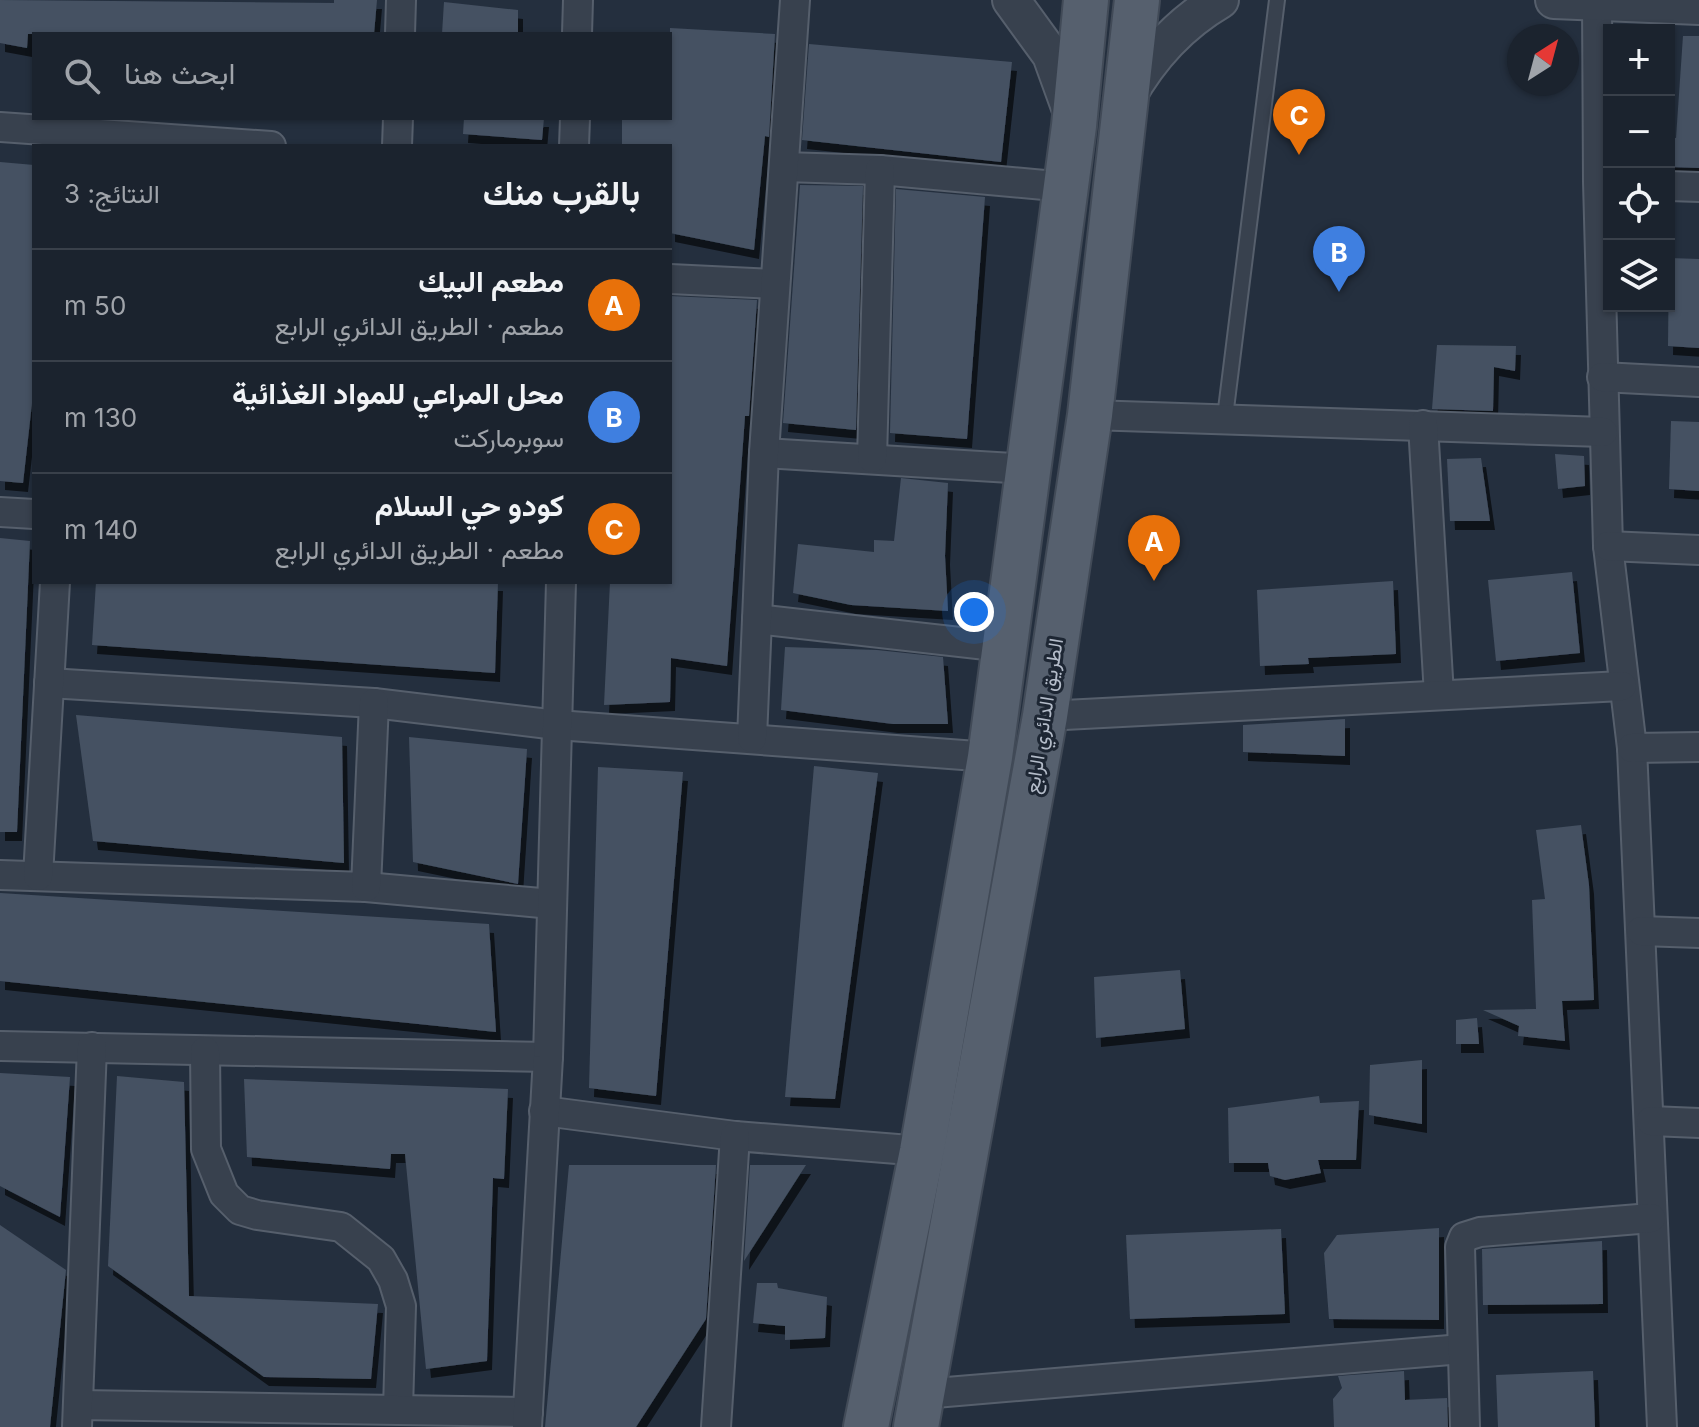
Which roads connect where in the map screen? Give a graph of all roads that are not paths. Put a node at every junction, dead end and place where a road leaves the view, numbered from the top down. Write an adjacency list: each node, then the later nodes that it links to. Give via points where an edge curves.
1 (401, 0): 12 (street)
2 (578, 0): 13 (street)
3 (795, 0): 23 (street)
4 (1011, 0): 17 (street, via 1051,55)
5 (1086, 0): 17 (main road)
6 (1137, 0): 14 (main road, الطريق الدائري الرابع)
7 (1220, 0): 14 (street, via 1163,44)
8 (1277, 0): 34 (lane)
9 (1554, 0): 10 (street)
10 (1597, 2): 11 (street); 25 (street)
11 (1699, 6)
12 (400, 32)
13 (577, 32)
14 (1124, 102): 33 (main road, الطريق الدائري الرابع)
15 (398, 120): 21 (street)
16 (575, 120): 22 (street)
17 (1074, 126): 27 (main road)
18 (0, 127): 19 (street)
19 (80, 139): 20 (street)
20 (216, 144)
21 (397, 144)
22 (574, 144)
23 (784, 167): 24 (street); 30 (street)
24 (880, 170): 27 (street); 38 (street)
25 (1603, 182): 31 (street)
26 (1675, 186): 28 (street)
27 (1066, 187): 39 (main road)
28 (1699, 187)
29 (672, 279): 30 (street)
30 (775, 284): 37 (street)
31 (1602, 377): 32 (street); 36 (street)
32 (1699, 382)
33 (1090, 415): 34 (street); 52 (main road, الطريق الدائري الرابع)
34 (1225, 417): 35 (street)
35 (1423, 425): 36 (street); 50 (street)
36 (1603, 432): 42 (street)
37 (764, 453): 38 (street); 46 (street)
38 (872, 458): 39 (street)
39 (1028, 469): 47 (main road)
40 (0, 512): 41 (street)
41 (32, 514)
42 (1608, 546): 43 (street); 49 (street)
43 (1699, 550)
44 (55, 584): 48 (street)
45 (561, 584): 53 (street)
46 (757, 619): 47 (street); 54 (street)
47 (1004, 647): 57 (main road)
48 (49, 683): 51 (street); 59 (street)
49 (1622, 686): 50 (street); 56 (street)
50 (1439, 695): 52 (street)
51 (374, 703): 53 (street); 60 (street)
52 (1045, 716): 76 (main road, الطريق الدائري الرابع)
53 (557, 725): 54 (street); 61 (street)
54 (752, 738): 57 (street)
55 (1699, 747): 56 (street)
56 (1632, 748): 62 (street)
57 (990, 757): 72 (main road)
58 (0, 875): 59 (street)
59 (38, 876): 60 (street)
60 (366, 887): 61 (street)
61 (552, 904): 67 (street)
62 (1641, 931): 63 (street); 69 (street)
63 (1699, 933)
64 (0, 1046): 65 (street)
65 (92, 1047): 66 (street); 77 (street)
66 (205, 1051): 67 (street); 75 (street, via 206,1149 224,1194 240,1210 257,1215 341,1227 381,1259 393,1280 401,1306)
67 (548, 1057): 68 (street)
68 (544, 1111): 71 (street); 78 (street)
69 (1651, 1121): 70 (street); 73 (street)
70 (1699, 1123)
71 (735, 1136): 72 (street); 79 (street)
72 (922, 1151): 80 (main road)
73 (1651, 1218): 74 (street, via 1464,1237); 82 (street)
74 (1462, 1349): 76 (street); 81 (street)
75 (398, 1409): 77 (street); 78 (street)
76 (920, 1411)
77 (78, 1416)
78 (527, 1420)
79 (716, 1427)
80 (866, 1427)
81 (1465, 1427)
82 (1662, 1427)

